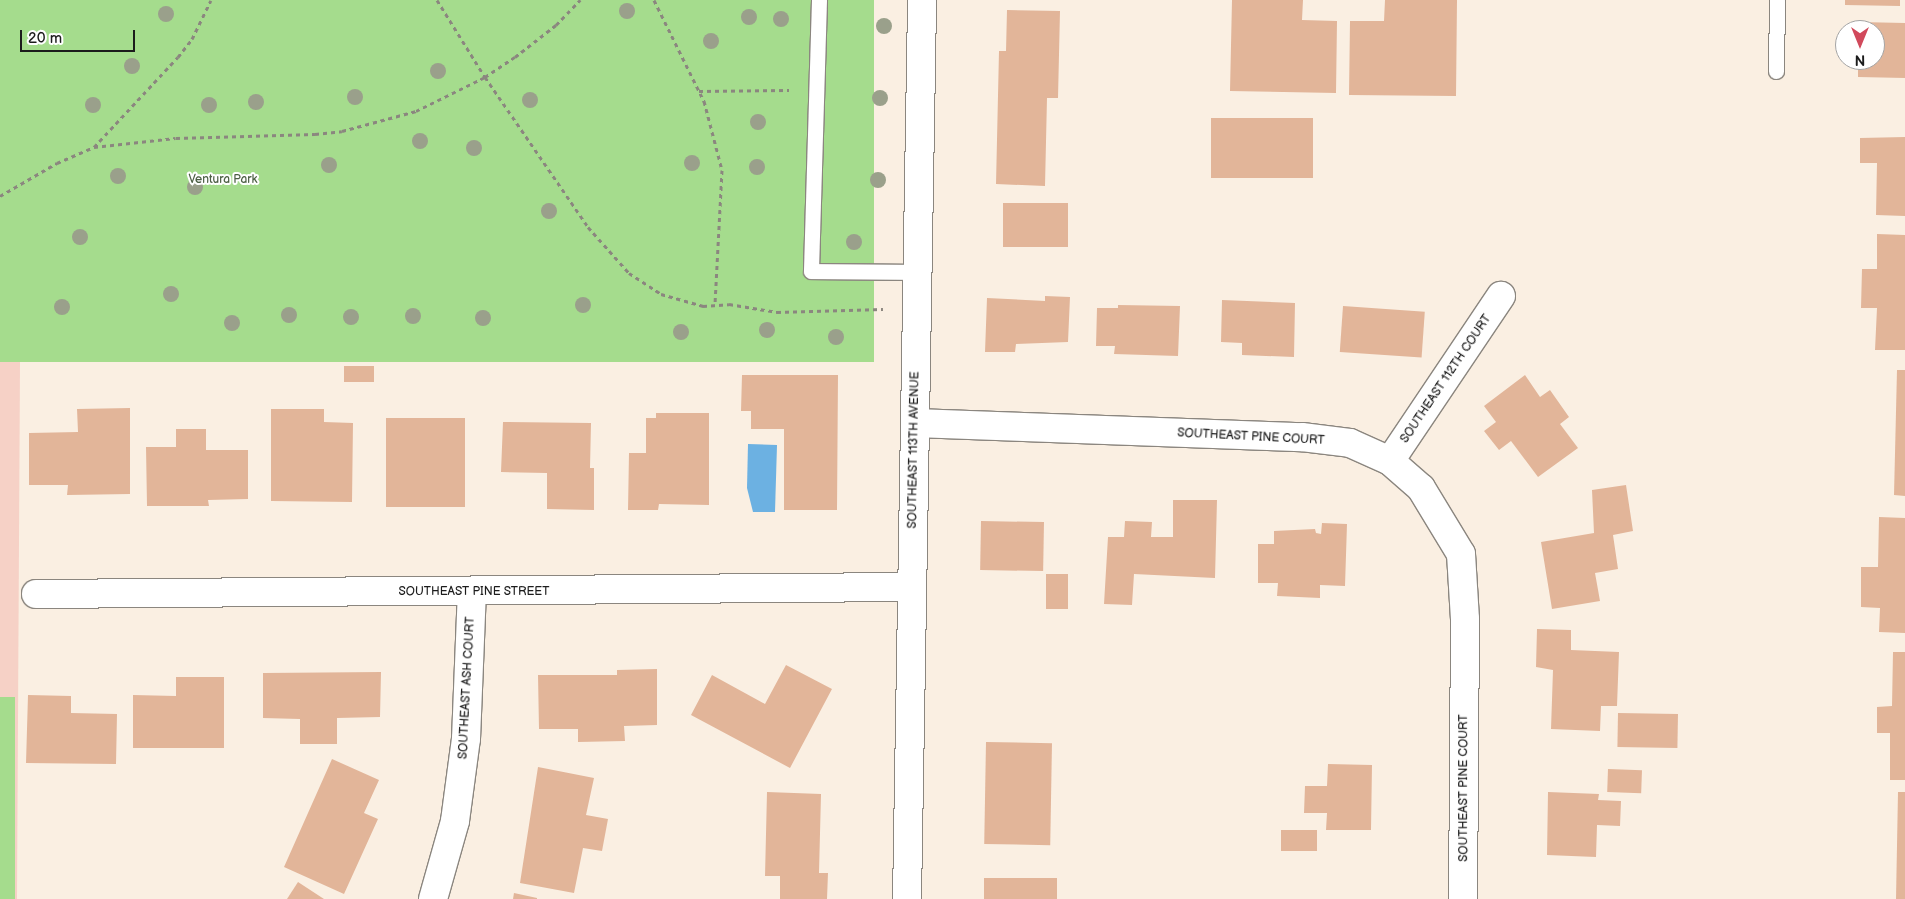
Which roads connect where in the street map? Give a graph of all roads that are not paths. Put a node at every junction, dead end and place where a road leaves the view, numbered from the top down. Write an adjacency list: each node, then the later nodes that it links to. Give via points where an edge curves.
1 (819, 0): 5 (lane, via 811,271)
2 (922, 0): 5 (street, SOUTHEAST 113TH AVENUE)
3 (1776, 0): 4 (lane)
4 (1776, 71)
5 (917, 272): 7 (street, SOUTHEAST 113TH AVENUE)
6 (1501, 296): 8 (street, SOUTHEAST 112TH COURT)
7 (915, 424): 8 (street, SOUTHEAST PINE COURT, via 1302,437 1350,443); 9 (street, SOUTHEAST 113TH AVENUE)
8 (1390, 461): 14 (street, SOUTHEAST PINE COURT, via 1421,488 1461,554 1465,619)
9 (912, 587): 10 (street, SOUTHEAST PINE STREET); 13 (street, SOUTHEAST 113TH AVENUE)
10 (472, 592): 11 (street, SOUTHEAST PINE STREET); 12 (street, SOUTHEAST ASH COURT, via 466,739 455,821)
11 (36, 594)
12 (433, 899)
13 (907, 899)
14 (1463, 899)

